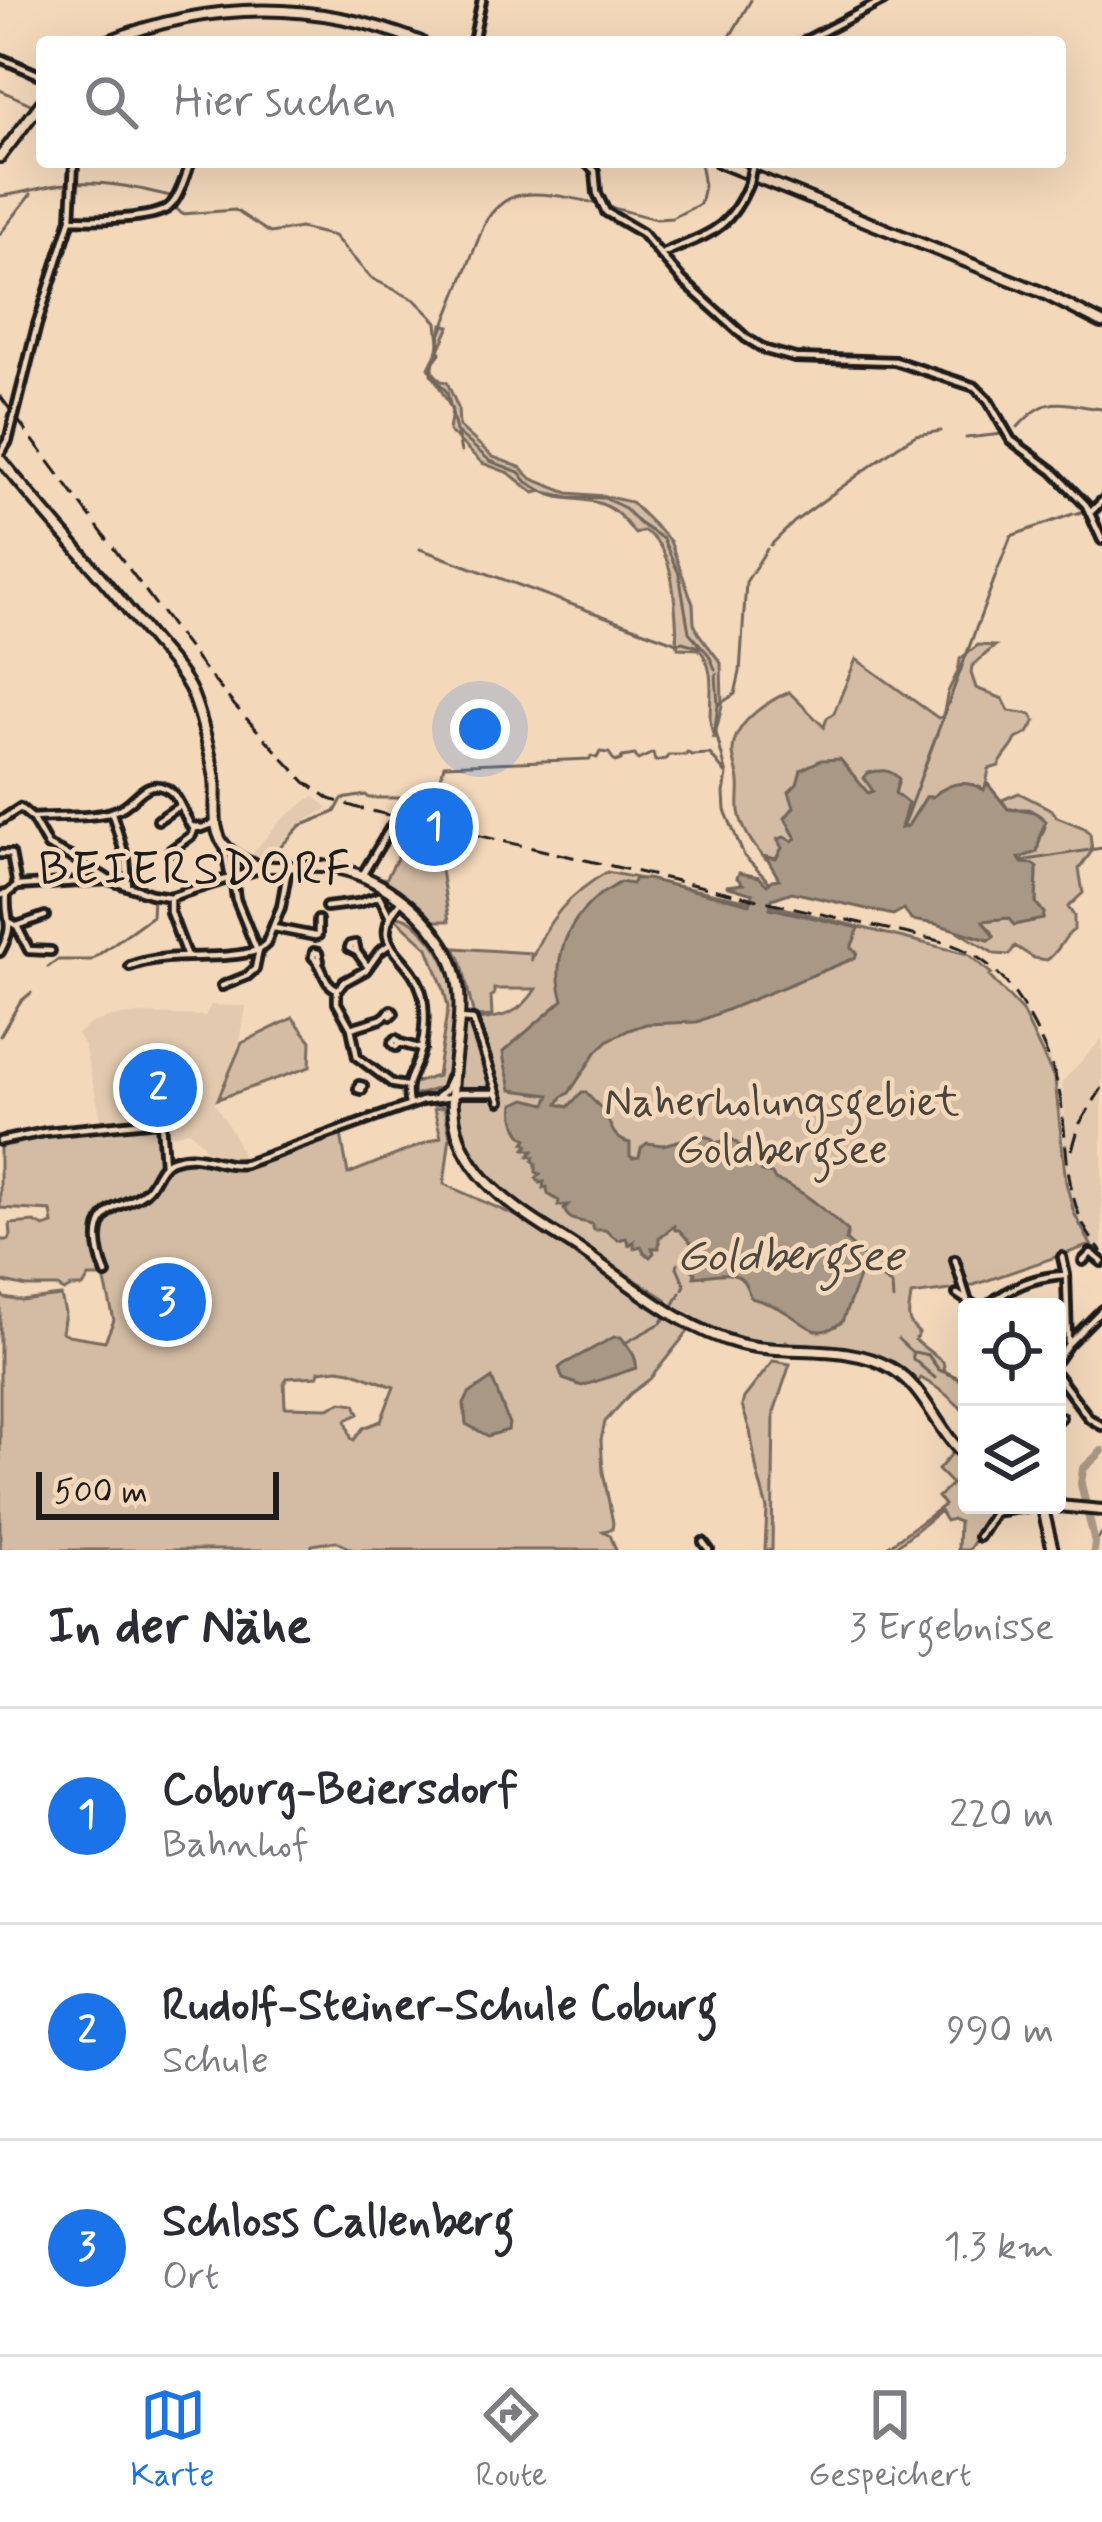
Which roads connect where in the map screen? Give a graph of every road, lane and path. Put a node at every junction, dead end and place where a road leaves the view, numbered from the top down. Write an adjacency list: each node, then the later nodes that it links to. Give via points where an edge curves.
1 (482, 0): 5 (street)
2 (884, 0): 6 (street)
3 (123, 36): 4 (street, via 173,18 250,7 347,17)
4 (403, 36)
5 (473, 36)
6 (815, 36)
7 (0, 58): 8 (street)
8 (36, 73)
9 (36, 111): 10 (street)
10 (0, 157)
11 (74, 168): 16 (street)
12 (188, 168): 16 (street, via 166,209)
13 (592, 168): 17 (street, via 603,207)
14 (734, 168): 18 (street)
15 (752, 168): 17 (street, bridge, via 723,225)
16 (71, 219): 20 (street)
17 (660, 255): 23 (street, via 738,331 774,354 895,361 980,390 1011,440)
18 (1102, 323)
19 (0, 434): 20 (street)
20 (10, 436): 21 (street)
21 (0, 456): 30 (street, via 189,687 214,776)
22 (1102, 501): 23 (street)
23 (1090, 513): 24 (street)
24 (1102, 540)
25 (179, 806): 26 (street, via 157,785); 28 (street); 32 (street)
26 (112, 812): 27 (street); 42 (street)
27 (32, 818): 29 (street, via 20,808); 40 (street, via 48,846)
28 (158, 820)
29 (0, 821)
30 (216, 823): 32 (street); 33 (street)
31 (392, 825): 38 (street)
32 (194, 827): 34 (street)
33 (226, 848): 36 (street); 39 (street)
34 (170, 851)
35 (0, 854): 41 (street, via 11,854)
36 (262, 868): 37 (street); 39 (street)
37 (288, 868): 38 (street); 51 (street)
38 (363, 874): 45 (street)
39 (232, 879): 44 (street); 55 (street)
40 (109, 880): 41 (street); 42 (street)
41 (16, 886): 43 (street)
42 (128, 886): 44 (street)
43 (4, 894): 50 (street)
44 (170, 896): 59 (street)
45 (400, 901): 47 (street); 66 (street, via 453,964)
46 (326, 907): 47 (street, via 380,896)
47 (389, 915): 54 (street)
48 (45, 916): 50 (street)
49 (318, 920): 51 (street, via 315,936)
50 (14, 924): 52 (street); 56 (street, via 29,950)
51 (274, 928): 55 (street)
52 (9, 934): 53 (street); 57 (street)
53 (0, 936)
54 (390, 944): 62 (street); 69 (street, via 423,995)
55 (258, 950): 59 (street); 63 (street, via 255,969)
56 (51, 951)
57 (0, 952)
58 (357, 952): 62 (street)
59 (187, 957): 61 (street)
60 (320, 961): 64 (street)
61 (130, 966)
62 (368, 968): 64 (street)
63 (222, 986)
64 (338, 989): 67 (street)
65 (388, 1014): 67 (street)
66 (460, 1019): 71 (street); 71 (street, via 473,1021 499,1097)
67 (351, 1028): 70 (street, via 358,1059)
68 (400, 1043): 69 (street)
69 (422, 1049): 70 (street)
70 (406, 1086): 72 (street)
71 (446, 1095): 72 (street); 93 (street, via 465,1151 497,1192 713,1335 895,1370)
72 (410, 1105): 75 (street, via 245,1164)
73 (0, 1141): 74 (street, via 161,1121)
74 (164, 1154): 75 (street); 76 (street)
75 (172, 1160): 76 (street)
76 (164, 1165): 81 (street, via 146,1191 99,1225)
77 (1062, 1257): 82 (street)
78 (956, 1260): 85 (street)
79 (1083, 1261): 80 (street, via 1091,1253)
80 (1102, 1262)
81 (106, 1274)
82 (1066, 1275): 86 (street); 87 (street)
83 (957, 1294): 84 (street)
84 (965, 1298)
85 (967, 1298)
86 (996, 1298)
87 (1067, 1308): 89 (street)
88 (1102, 1310): 89 (street)
89 (1068, 1344): 90 (street)
90 (1066, 1347)
91 (1066, 1387): 92 (street)
92 (1102, 1426)
93 (958, 1448)
94 (1066, 1507): 95 (street)
95 (1102, 1510)
96 (993, 1514): 98 (street)
97 (1048, 1514): 101 (street)
98 (979, 1537)
99 (703, 1542): 100 (street)
100 (709, 1550)
101 (1053, 1550)

